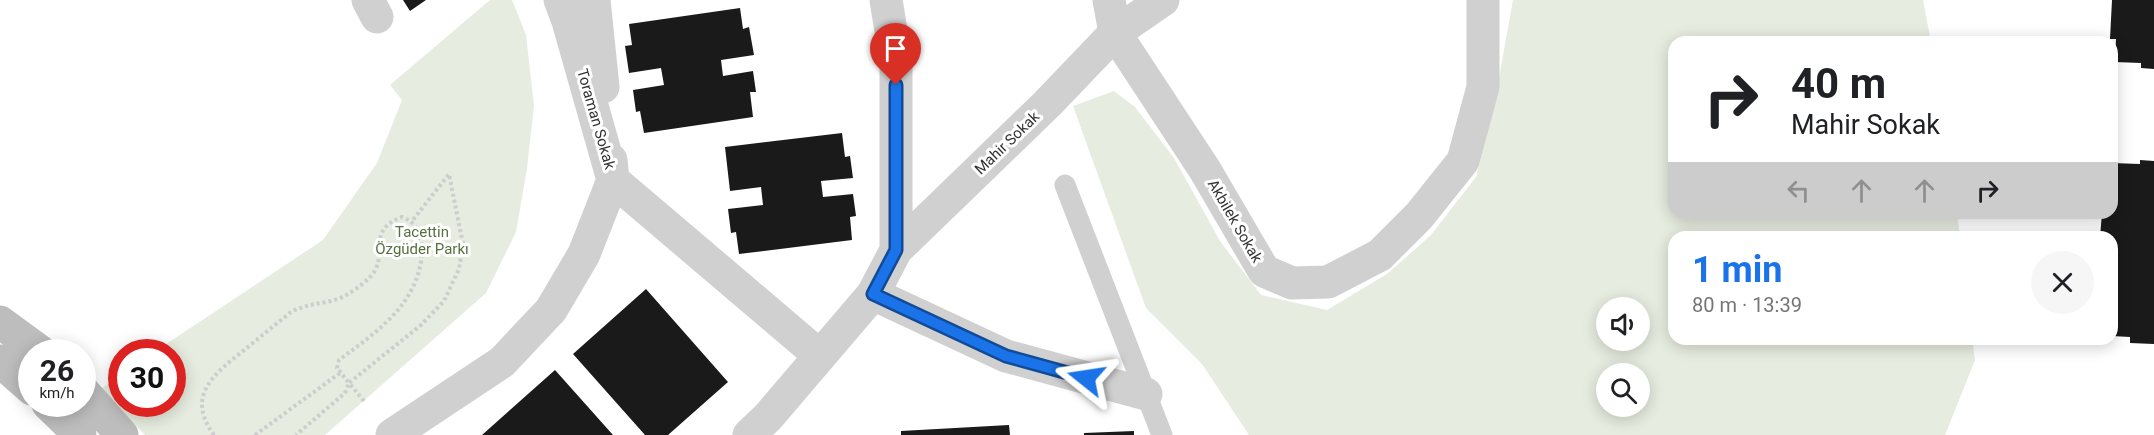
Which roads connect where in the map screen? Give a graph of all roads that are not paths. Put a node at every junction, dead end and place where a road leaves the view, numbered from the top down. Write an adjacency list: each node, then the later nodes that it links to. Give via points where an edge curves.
1 (560, 0): 8 (street, Toraman Sokak)
2 (594, 0): 8 (street)
3 (886, 0): 10 (street, Mahir Sokak, via 896,61)
4 (1109, 0): 7 (street, Akbilek Sokak)
5 (1163, 0): 7 (street, Mahir Sokak)
6 (1483, 0): 7 (street, Akbilek Sokak, via 1483,87 1464,161 1419,216 1380,255 1328,282 1292,283 1264,271 1205,170)
7 (1116, 33): 10 (street, Mahir Sokak)
8 (613, 180): 14 (street); 22 (street, Toraman Sokak, via 585,254 551,310 502,362)
9 (1065, 185): 17 (lane)
10 (896, 250): 11 (street, Mahir Sokak)
11 (873, 294): 14 (street, Mahir Sokak); 17 (street, via 1006,356)
12 (0, 322): 13 (main road)
13 (24, 339)
14 (820, 356): 23 (street, Mahir Sokak)
15 (0, 361): 16 (main road)
16 (18, 377)
17 (1146, 394): 24 (lane)
18 (96, 406): 21 (main road)
19 (61, 417): 20 (main road)
20 (80, 435)
21 (122, 435)
22 (392, 435)
23 (748, 435)
24 (1162, 435)

